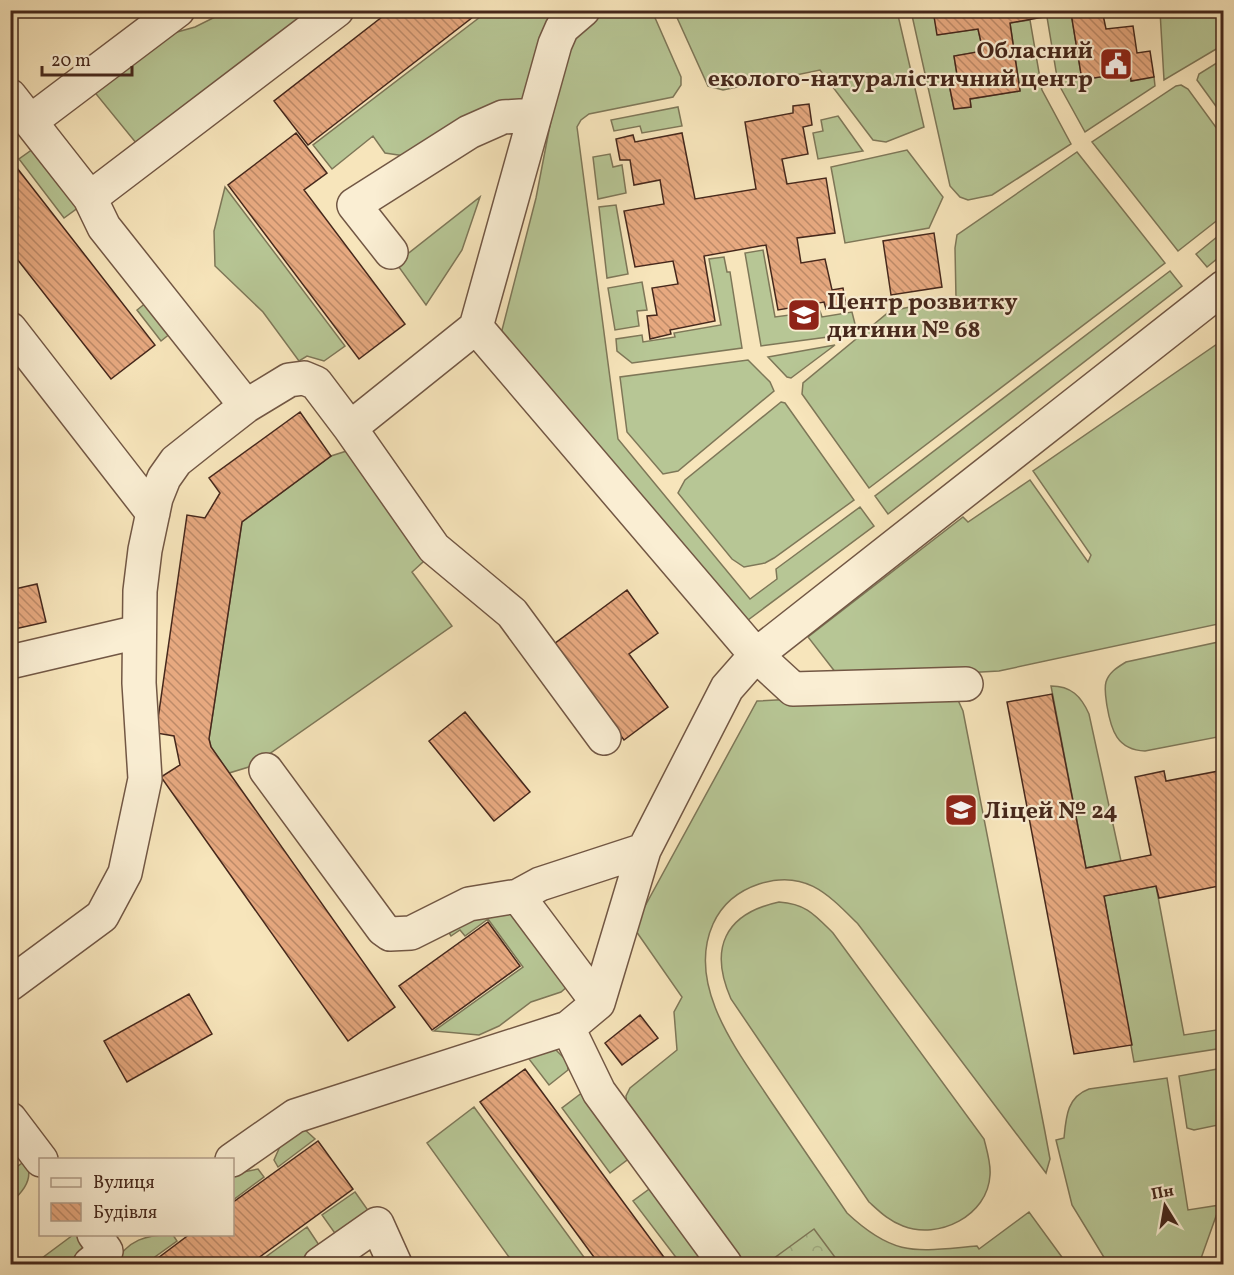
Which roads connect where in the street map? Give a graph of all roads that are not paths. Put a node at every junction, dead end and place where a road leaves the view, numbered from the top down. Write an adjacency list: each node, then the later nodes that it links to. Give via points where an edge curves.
1 (178, 10): 4 (street)
2 (337, 10): 6 (street)
3 (583, 10): 5 (street, via 562,27)
4 (21, 108): 6 (street)
5 (535, 116): 7 (street, via 503,117 469,132 354,205); 9 (street)
6 (90, 198): 11 (street, via 104,227)
7 (391, 252)
8 (1224, 287): 15 (street)
9 (476, 327): 12 (street); 15 (street)
10 (10, 329): 13 (street)
11 (246, 406): 12 (street, via 289,380 304,378 327,394); 13 (street, via 176,461 164,478)
12 (351, 428): 18 (street, via 434,548 512,613)
13 (153, 513): 14 (street, via 145,550)
14 (138, 632): 16 (street); 22 (street, via 145,779 125,873 102,916)
15 (756, 655): 17 (street, via 793,689); 20 (street, via 728,688)
16 (10, 662)
17 (966, 684)
18 (604, 738)
19 (266, 770): 21 (street, via 390,934 411,933 469,904)
20 (644, 850): 21 (street, via 540,884); 23 (street)
21 (518, 896): 23 (street)
22 (10, 984)
23 (598, 1002): 24 (street)
24 (568, 1028): 27 (street, via 295,1116); 30 (street, via 600,1092)
25 (10, 1119): 26 (street)
26 (27, 1155)
27 (234, 1159)
28 (320, 1264): 29 (street, via 377,1224)
29 (395, 1264)
30 (725, 1264)

